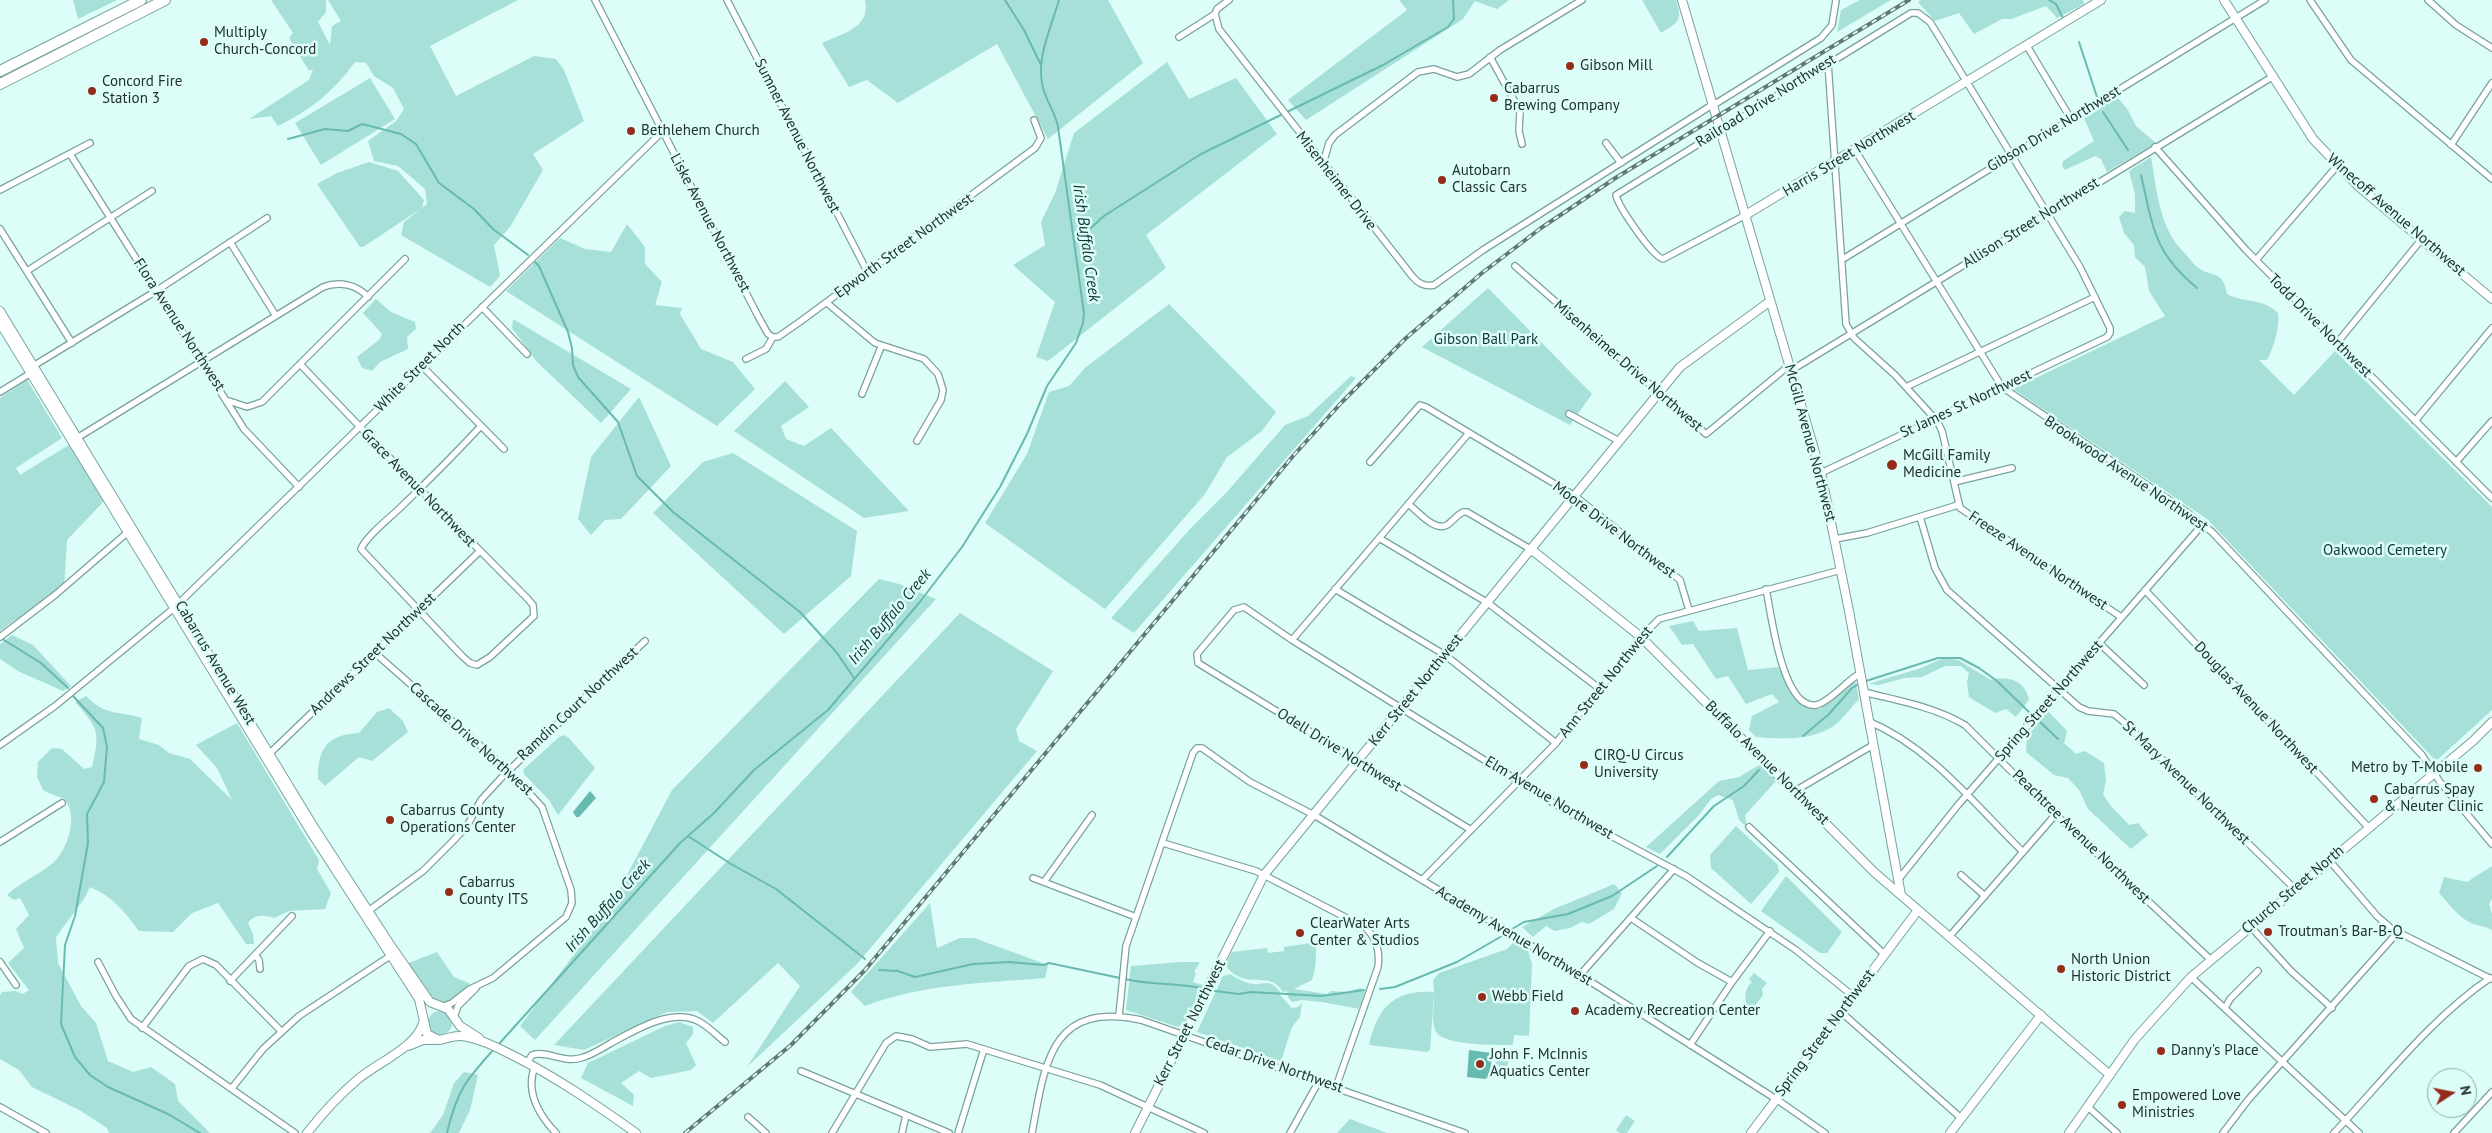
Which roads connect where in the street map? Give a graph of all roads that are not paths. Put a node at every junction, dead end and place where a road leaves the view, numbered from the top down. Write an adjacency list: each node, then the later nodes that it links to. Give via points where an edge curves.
1 (141, 0): 16 (highway)
2 (595, 0): 31 (street, Liske Avenue Northwest)
3 (727, 0): 62 (street, Sumner Avenue Northwest)
4 (1229, 0): 14 (street)
5 (1582, 0): 21 (street)
6 (1682, 0): 28 (street, McGill Avenue Northwest)
7 (1836, 0): 28 (street, Misenheimer Drive, via 1832,25 1825,34)
8 (2101, 0): 19 (street, Harris Street Northwest)
9 (2224, 0): 15 (street, Winecoff Avenue Northwest)
10 (2265, 0): 15 (street, Gibson Drive Northwest)
11 (2310, 0): 36 (street, via 2351,60)
12 (2428, 0): 20 (street, via 2456,25)
13 (163, 2): 18 (highway)
14 (1215, 14): 17 (street); 43 (street, Misenheimer Drive, via 1219,29)
15 (2236, 18): 24 (street, Winecoff Avenue Northwest); 29 (street, Gibson Drive Northwest)
16 (77, 33): 18 (highway); 23 (highway)
17 (1179, 38)
18 (82, 43): 26 (highway)
19 (2026, 46): 25 (street, Harris Street Northwest); 29 (street)
20 (2492, 48)
21 (1490, 58): 35 (street, via 1520,111); 43 (street, via 1463,76 1434,69 1418,72 1336,134 1329,143)
22 (1828, 64): 25 (street, Railroad Drive Northwest, via 1911,13 1918,13 1930,22); 32 (street, Railroad Drive Northwest); 41 (street)
23 (0, 71)
24 (2272, 77): 37 (street, Allison Street Northwest); 44 (street, Winecoff Avenue Northwest, via 2313,140)
25 (1966, 83): 38 (street, Harris Street Northwest); 40 (street)
26 (0, 84)
27 (2492, 84): 36 (street)
28 (1712, 106): 32 (street, McGill Avenue Northwest); 42 (street, Misenheimer Drive)
29 (2071, 119): 40 (street, Gibson Drive Northwest)
30 (1034, 120): 62 (street, Epworth Street Northwest, via 1040,132 1039,144)
31 (663, 131): 70 (street, White Street North); 75 (street, Liske Avenue Northwest, via 765,328)
32 (1719, 131): 48 (street, Railroad Drive Northwest); 50 (street, McGill Avenue Northwest)
33 (90, 143): 39 (street)
34 (1606, 143): 42 (street)
35 (1522, 144)
36 (2451, 145): 45 (street)
37 (2155, 148): 49 (street, Allison Street Northwest); 59 (street, Todd Drive Northwest)
38 (1855, 150): 41 (street, Harris Street Northwest); 53 (street, Brookwood Avenue Northwest)
39 (70, 154): 46 (street); 51 (street, Flora Avenue Northwest)
40 (2011, 155): 49 (street); 53 (street, Gibson Drive Northwest)
41 (1836, 162): 50 (street, Harris Street Northwest); 58 (street)
42 (1621, 163): 43 (street, Misenheimer Drive, via 1428,286 1420,283)
43 (1323, 164)
44 (2337, 166): 55 (street, Winecoff Avenue Northwest); 59 (street)
45 (2492, 179)
46 (0, 190)
47 (152, 191): 51 (street)
48 (1616, 195): 50 (street, Harris Street Northwest, via 1647,245 1657,258 1662,259)
49 (2047, 214): 63 (street, Allison Street Northwest); 66 (street)
50 (1744, 216): 68 (street, McGill Avenue Northwest)
51 (110, 218): 61 (street); 64 (street, Flora Avenue Northwest)
52 (267, 218): 56 (street)
53 (1900, 224): 58 (street, Gibson Drive Northwest); 63 (street, Brookwood Avenue Northwest)
54 (0, 229): 61 (street)
55 (2421, 240): 67 (street, Winecoff Avenue Northwest); 77 (street)
56 (230, 242): 64 (street); 72 (street)
57 (405, 259): 65 (street)
58 (1843, 259): 74 (street, via 1844,306)
59 (2256, 260): 77 (street, Todd Drive Northwest)
60 (1515, 266): 90 (street, Misenheimer Drive Northwest)
61 (26, 271): 76 (street)
62 (868, 272): 69 (street, Epworth Street Northwest)
63 (1936, 282): 74 (street, Allison Street Northwest); 79 (street, Brookwood Avenue Northwest)
64 (156, 291): 76 (street); 82 (street, Flora Avenue Northwest)
65 (368, 297): 72 (street, via 355,287 330,284); 83 (street)
66 (2095, 297): 79 (street); 88 (street, St James St Northwest, via 2110,333 2107,337)
67 (2492, 299)
68 (1769, 302): 86 (street, McGill Avenue Northwest); 90 (street, Kerr Street Northwest, via 1685,362)
69 (827, 303): 75 (street, Epworth Street Northwest, via 778,337); 78 (street)
70 (482, 306): 80 (street); 84 (street, White Street North)
71 (1, 316): 85 (street, Cabarrus Avenue West)
72 (276, 316): 82 (street)
73 (2492, 328): 95 (street)
74 (1850, 334): 86 (street, Allison Street Northwest); 87 (street, Freeze Avenue Northwest)
75 (773, 337): 81 (street, Epworth Street Northwest, via 766,349)
76 (72, 342): 85 (street)
77 (2337, 343): 95 (street, Todd Drive Northwest)
78 (881, 346): 91 (street); 101 (street, via 924,359 938,374 943,390 941,400)
79 (1979, 352): 87 (street); 88 (street, Brookwood Avenue Northwest)
80 (527, 354)
81 (746, 359)
82 (201, 363): 92 (street, Flora Avenue Northwest); 100 (street)
83 (300, 364): 92 (street, via 262,402); 98 (street, Grace Avenue Northwest)
84 (422, 366): 97 (street); 98 (street, White Street North)
85 (31, 369): 89 (street); 100 (street, Cabarrus Avenue West); 117 (street, Cabarrus Avenue West)
86 (1790, 369): 90 (street, Misenheimer Drive Northwest, via 1786,368 1769,380 1706,434); 107 (street, McGill Avenue Northwest)
87 (1906, 387): 94 (street, Freeze Avenue Northwest)
88 (2002, 387): 94 (street, St James St Northwest); 116 (street, Brookwood Avenue Northwest)
89 (0, 392)
90 (1657, 393): 102 (street, Kerr Street Northwest)
91 (862, 394)
92 (235, 408): 109 (street, Flora Avenue Northwest, via 244,429)
93 (1569, 414): 102 (street)
94 (1935, 418): 107 (street, St James St Northwest); 108 (street, Freeze Avenue Northwest, via 1942,430)
95 (2415, 421): 105 (street, Todd Drive Northwest)
96 (2492, 421): 105 (street)
97 (481, 426): 103 (street); 110 (street)
98 (359, 428): 109 (street, White Street North); 110 (street, Grace Avenue Northwest)
99 (1469, 433): 104 (street, Moore Drive Northwest, via 1420,405); 111 (street, Moore Drive Northwest); 113 (street)
100 (76, 438): 127 (street, Cabarrus Avenue West)
101 (917, 441)
102 (1619, 441): 111 (street, Kerr Street Northwest)
103 (504, 449)
104 (1370, 462)
105 (2456, 462): 112 (street, Todd Drive Northwest)
106 (2012, 468): 108 (street)
107 (1821, 474): 119 (street, McGill Avenue Northwest)
108 (1954, 482): 114 (street, Freeze Avenue Northwest)
109 (299, 487): 127 (street, White Street North)
110 (419, 489): 121 (street, Grace Avenue Northwest); 129 (street, via 361,549)
111 (1575, 496): 120 (street, Kerr Street Northwest); 128 (street, Moore Drive Northwest, via 1680,580)
112 (2492, 498)
113 (1408, 504): 118 (street); 120 (street, Buffalo Avenue Northwest, via 1440,527 1467,512)
114 (1958, 505): 115 (street); 130 (street, Freeze Avenue Northwest)
115 (1920, 517): 119 (street); 142 (street, St Mary Avenue Northwest, via 1942,584)
116 (2203, 524): 125 (street, Spring Street Northwest); 154 (street, Brookwood Avenue Northwest, via 2413,745)
117 (128, 532): 127 (street, Cabarrus Avenue West); 131 (street)
118 (1379, 538): 123 (street); 126 (street)
119 (1834, 539): 122 (street, McGill Avenue Northwest)
120 (1532, 550): 126 (street, Kerr Street Northwest); 132 (street, Buffalo Avenue Northwest)
121 (480, 551): 129 (street, Andrews Street Northwest); 129 (street, Grace Avenue Northwest, via 527,598 535,611 534,616 509,641 477,665 470,663)
122 (1840, 570): 124 (street, Ann Street Northwest); 139 (street, McGill Avenue Northwest)
123 (1335, 589): 133 (street); 137 (street)
124 (1766, 589): 128 (street, Ann Street Northwest); 139 (street, via 1783,669 1797,696 1810,705 1820,703)
125 (2145, 590): 130 (street, Spring Street Northwest); 163 (street, Douglas Avenue Northwest)
126 (1488, 603): 137 (street, Kerr Street Northwest); 141 (street)
127 (176, 606): 148 (street, White Street North, via 55,706); 150 (street, Cabarrus Avenue West)
128 (1689, 610): 132 (street, Ann Street Northwest, via 1663,616)
129 (418, 611): 136 (street, Andrews Street Northwest)
130 (2121, 617): 135 (street, Spring Street Northwest)
131 (0, 637)
132 (1641, 637): 141 (street, Ann Street Northwest); 156 (street, Buffalo Avenue Northwest)
133 (1292, 640): 138 (street, Elm Avenue Northwest, via 1240,606 1197,654 1198,663); 144 (street, Elm Avenue Northwest)
134 (645, 641): 153 (street, Ramdin Court Northwest)
135 (2099, 644): 140 (street); 142 (street, Spring Street Northwest)
136 (375, 653): 150 (street, Andrews Street Northwest); 153 (street, Cascade Drive Northwest)
137 (1445, 655): 144 (street, Kerr Street Northwest); 147 (street)
138 (1208, 669): 152 (street, Odell Drive Northwest)
139 (1859, 674): 143 (street, McGill Avenue Northwest)
140 (2144, 685)
141 (1600, 689): 147 (street, Ann Street Northwest)
142 (2059, 690): 151 (street, Spring Street Northwest); 177 (street, St Mary Avenue Northwest, via 2083,710 2110,713 2126,724)
143 (1863, 692): 145 (street, McGill Avenue Northwest); 151 (street, Peachtree Avenue Northwest, via 1955,719)
144 (1402, 708): 152 (street, Kerr Street Northwest); 155 (street, Elm Avenue Northwest)
145 (1868, 721): 149 (street, McGill Avenue Northwest); 157 (street, via 1888,729 1916,748)
146 (2492, 722): 154 (street, Church Street North)
147 (1556, 742): 155 (street, Ann Street Northwest)
148 (0, 745)
149 (1873, 745): 156 (street); 175 (street, McGill Avenue Northwest)
150 (268, 756): 181 (street, Cabarrus Avenue West)
151 (1999, 757): 157 (street, Spring Street Northwest); 159 (street, Peachtree Avenue Northwest)
152 (1357, 762): 161 (street, Kerr Street Northwest); 164 (street, Odell Drive Northwest)
153 (508, 770): 181 (street, Ramdin Court Northwest, via 481,800 467,826 423,871); 202 (street, Cascade Drive Northwest, via 542,807 562,860 572,903 566,917)
154 (2434, 772): 163 (street, Church Street North); 167 (street, Brookwood Avenue Northwest)
155 (1519, 782): 164 (street, Ann Street Northwest); 170 (street, Elm Avenue Northwest)
156 (1795, 791): 178 (street, Buffalo Avenue Northwest)
157 (1967, 796): 168 (street); 175 (street, Spring Street Northwest)
158 (62, 803): 165 (street)
159 (2056, 814): 168 (street); 192 (street, Peachtree Avenue Northwest)
160 (1092, 815): 176 (street)
161 (1314, 815): 166 (street, Academy Avenue Northwest, via 1250,782 1202,748 1197,748); 171 (street, Kerr Street Northwest); 174 (street, Academy Avenue Northwest)
162 (1750, 827): 189 (street)
163 (2368, 827): 169 (street, Church Street North)
164 (1470, 830): 174 (street, Ann Street Northwest)
165 (0, 842)
166 (1163, 843): 171 (street); 183 (street)
167 (2492, 844)
168 (2023, 852): 179 (street)
169 (2329, 860): 177 (street, Church Street North); 187 (street, via 2377,916)
170 (1674, 870): 184 (street); 186 (street, Elm Avenue Northwest)
171 (1264, 875): 215 (street, Kerr Street Northwest); 229 (street, via 1366,928 1378,950 1378,967)
172 (1961, 875): 179 (street)
173 (1033, 878): 176 (street)
174 (1422, 880): 197 (street, Academy Avenue Northwest)
175 (1898, 880): 178 (street, McGill Avenue Northwest)
176 (1044, 882): 183 (street)
177 (2295, 888): 185 (street, Church Street North)
178 (1901, 895): 180 (street, Buffalo Avenue Northwest)
179 (1985, 896): 188 (street)
180 (1918, 910): 188 (street, Buffalo Avenue Northwest); 189 (street, Spring Street Northwest)
181 (366, 912): 191 (street, Cabarrus Avenue West); 205 (street, Cabarrus Avenue West, via 422,993 431,1003)
182 (292, 916): 190 (street)
183 (1136, 917): 210 (street, via 1126,946)
184 (1631, 918): 197 (street); 201 (street)
185 (2250, 926): 192 (street, Church Street North); 207 (street, via 2291,971)
186 (1770, 931): 201 (street); 204 (street, Elm Avenue Northwest)
187 (2398, 933): 199 (street); 207 (street)
188 (1949, 937): 209 (street, Buffalo Avenue Northwest)
189 (1884, 954): 204 (street, Spring Street Northwest)
190 (255, 955): 195 (street); 200 (street)
191 (390, 956): 212 (street, Cabarrus Avenue West, via 419,999); 214 (street)
192 (2211, 960): 198 (street, Church Street North)
193 (0, 962): 203 (street)
194 (98, 962): 213 (street, via 126,1012)
195 (260, 969)
196 (2258, 971): 206 (street)
197 (1580, 975): 220 (street, Academy Avenue Northwest)
198 (2191, 977): 206 (street); 227 (street, Church Street North, via 2134,1039)
199 (2491, 979): 240 (street, via 2467,994 2433,1026)
200 (230, 980): 213 (street, via 212,962 195,961 171,987); 214 (street)
201 (1732, 982): 220 (street)
202 (482, 984): 205 (street, Cascade Drive Northwest, via 468,990 450,1005); 211 (street, via 459,1005)
203 (16, 985)
204 (1853, 996): 208 (street, Spring Street Northwest)
205 (441, 1007): 211 (street, Cabarrus Avenue West); 212 (street, via 429,1010)
206 (2225, 1008): 223 (street)
207 (2332, 1008): 223 (street)
208 (1841, 1012): 233 (street, Spring Street Northwest); 239 (street)
209 (2041, 1015): 227 (street, Buffalo Avenue Northwest); 239 (street)
210 (1119, 1016): 215 (street, Cedar Drive Northwest); 225 (street, Cedar Drive Northwest, via 1092,1017 1070,1027)
211 (455, 1018): 216 (street, via 455,1029); 218 (street, Cabarrus Avenue West, via 460,1026)
212 (423, 1022): 217 (street, Cabarrus Avenue West, via 428,1035); 221 (street)
213 (142, 1028): 230 (street)
214 (280, 1032): 230 (street)
215 (1185, 1035): 228 (street, Cedar Drive Northwest); 235 (street, Kerr Street Northwest)
216 (448, 1037): 217 (street, Cabarrus Avenue West); 218 (street, Cabarrus Avenue West, via 461,1036)
217 (439, 1040): 221 (street, via 423,1040)
218 (482, 1041): 224 (street, Cabarrus Avenue West)
219 (725, 1042): 224 (street, via 697,1021 675,1018 634,1032 584,1058 566,1060 538,1054 532,1055)
220 (1690, 1045): 233 (street, Academy Avenue Northwest)
221 (402, 1049): 244 (street, via 358,1078)
222 (984, 1049): 225 (street); 232 (street, via 963,1044 930,1047 912,1039 892,1037); 251 (street)
223 (2283, 1062): 240 (street); 263 (street, via 2236,1113)
224 (531, 1064): 245 (street, via 532,1093); 246 (street, Cabarrus Avenue West)
225 (1045, 1068): 235 (street, via 1100,1085); 252 (street)
226 (801, 1071): 232 (street)
227 (2110, 1076): 236 (street, Church Street North)
228 (1319, 1080): 229 (street, Cedar Drive Northwest); 255 (street)
229 (1336, 1086): 241 (street, Cedar Drive Northwest)
230 (232, 1088): 243 (street)
231 (2492, 1092): 266 (street)
232 (855, 1094): 237 (street); 248 (street)
233 (1776, 1099): 258 (street, Spring Street Northwest); 259 (street, Academy Avenue Northwest)
234 (0, 1107): 242 (street)
235 (1148, 1107): 253 (street, Kerr Street Northwest); 254 (street)
236 (2088, 1107): 261 (street, Church Street North); 262 (street)
237 (906, 1115): 249 (street); 250 (street)
238 (748, 1117): 247 (street)
239 (1961, 1118): 260 (street)
240 (2346, 1120): 264 (street); 265 (street)
241 (1447, 1126): 256 (street); 257 (street, Cedar Drive Northwest)
242 (46, 1133)
243 (295, 1133)
244 (307, 1133)
245 (556, 1133)
246 (636, 1133)
247 (766, 1133)
248 (832, 1133)
249 (902, 1133)
250 (949, 1133)
251 (958, 1133)
252 (1032, 1133)
253 (1135, 1133)
254 (1204, 1133)
255 (1290, 1133)
256 (1443, 1133)
257 (1465, 1133)
258 (1751, 1133)
259 (1825, 1133)
260 (1950, 1133)
261 (2069, 1133)
262 (2117, 1133)
263 (2223, 1133)
264 (2334, 1133)
265 (2359, 1133)
266 (2454, 1133)

